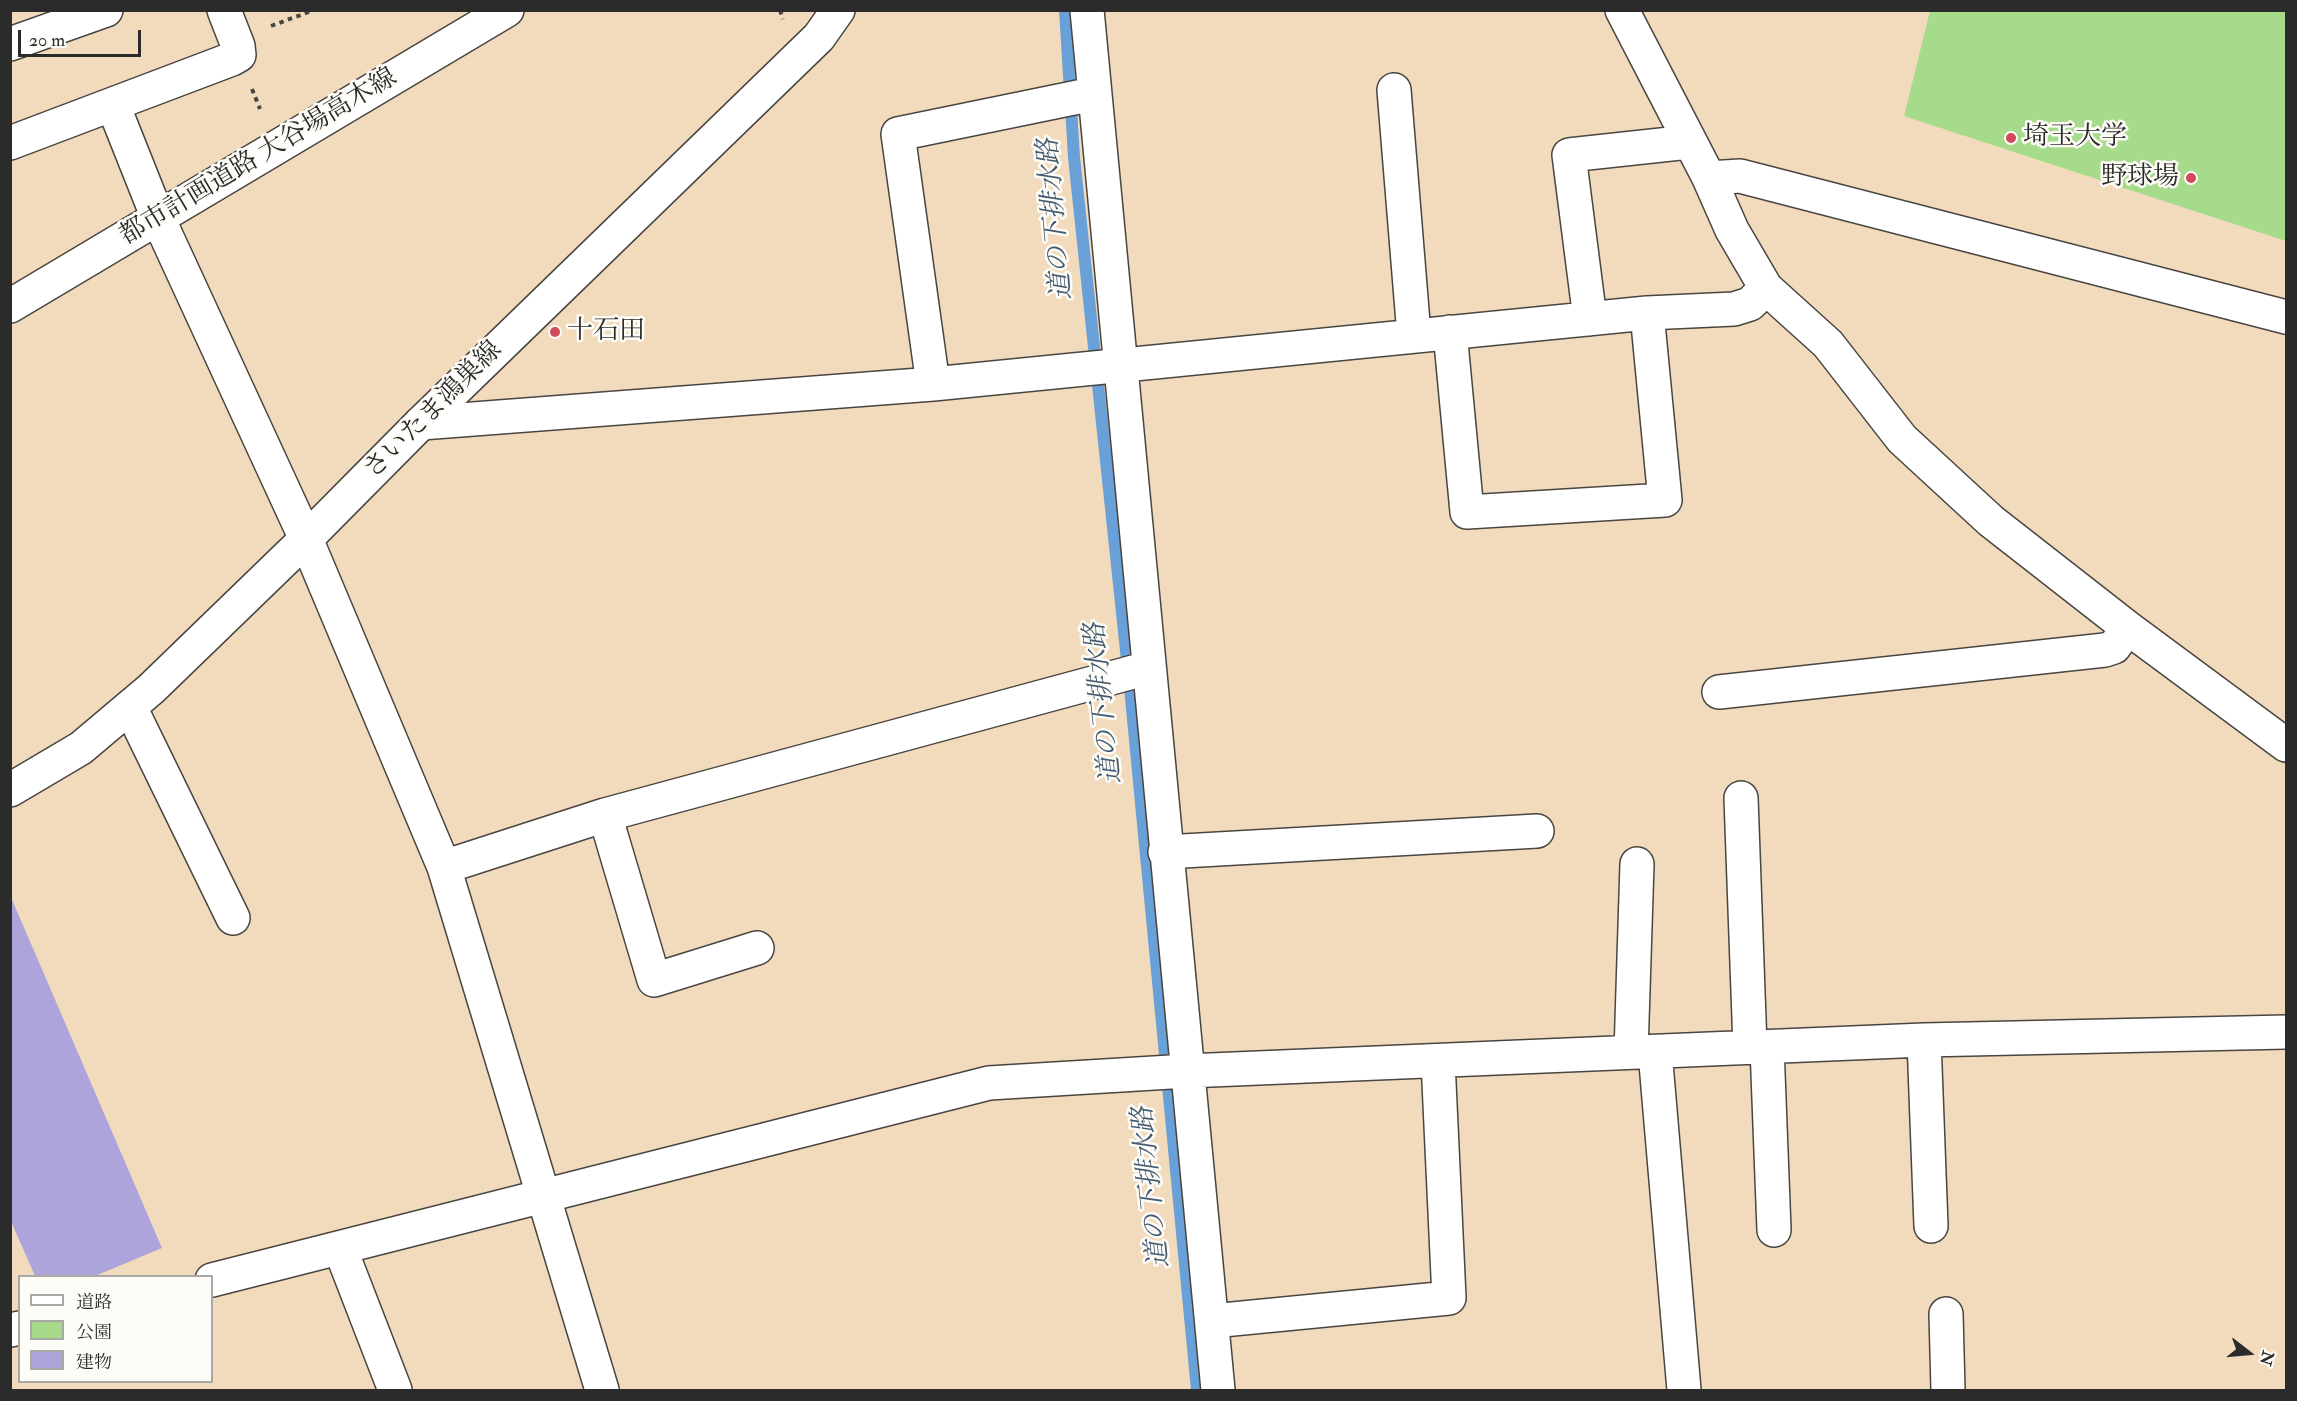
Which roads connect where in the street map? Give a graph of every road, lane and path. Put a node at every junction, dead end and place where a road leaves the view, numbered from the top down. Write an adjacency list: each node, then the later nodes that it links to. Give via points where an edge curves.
1 (106, 10): 7 (street)
2 (224, 10): 10 (street, via 238,55)
3 (507, 10): 14 (street, 都市計画道路 大谷場高木線)
4 (838, 10): 24 (street, さいたま鴻巣線, via 819,37)
5 (1087, 10): 9 (street)
6 (1622, 10): 11 (street)
7 (10, 44)
8 (1394, 90): 21 (street)
9 (1093, 94): 22 (street); 23 (street, via 898,134)
10 (113, 105): 12 (street); 14 (street)
11 (1689, 142): 13 (street); 19 (street, via 1569,155)
12 (10, 143)
13 (1709, 178): 15 (street, via 1732,230); 18 (street, via 1740,176)
14 (158, 218): 16 (street, 都市計画道路 大谷場高木線); 25 (street)
15 (1766, 288): 17 (street, via 1750,304 1734,309); 26 (street, via 1828,344 1902,439 1991,521)
16 (10, 306)
17 (1647, 313): 19 (street); 20 (street, via 1665,501 1467,512)
18 (2286, 317)
19 (1590, 318): 20 (street)
20 (1450, 332): 21 (street)
21 (1414, 335): 22 (street)
22 (1119, 364): 23 (street); 27 (street)
23 (933, 384): 24 (street)
24 (421, 423): 25 (street, さいたま鴻巣線)
25 (306, 539): 29 (street, さいたま鴻巣線); 37 (street)
26 (2128, 628): 28 (street, via 2114,647 2105,650); 30 (street)
27 (1148, 668): 33 (street); 35 (street)
28 (1719, 692)
29 (130, 706): 31 (street, さいたま鴻巣線, via 81,748); 38 (street)
30 (2286, 745)
31 (10, 790)
32 (1741, 798): 42 (street)
33 (605, 815): 37 (street); 39 (street, via 654,980)
34 (1537, 831): 35 (street)
35 (1165, 852): 45 (street)
36 (1637, 864): 43 (street)
37 (444, 867): 46 (street)
38 (233, 918)
39 (757, 948)
40 (2286, 1032): 41 (street)
41 (1924, 1040): 42 (street); 47 (street)
42 (1758, 1047): 43 (street); 48 (street)
43 (1643, 1052): 44 (street); 56 (street)
44 (1438, 1061): 45 (street); 52 (street, via 1449,1298)
45 (1187, 1071): 46 (street, via 989,1083); 52 (street)
46 (543, 1195): 49 (street); 54 (street)
47 (1930, 1226)
48 (1774, 1230)
49 (340, 1248): 50 (street); 53 (street)
50 (213, 1280)
51 (1946, 1314): 57 (street)
52 (1212, 1321): 55 (street)
53 (395, 1390)
54 (602, 1390)
55 (1218, 1390)
56 (1684, 1390)
57 (1948, 1390)

